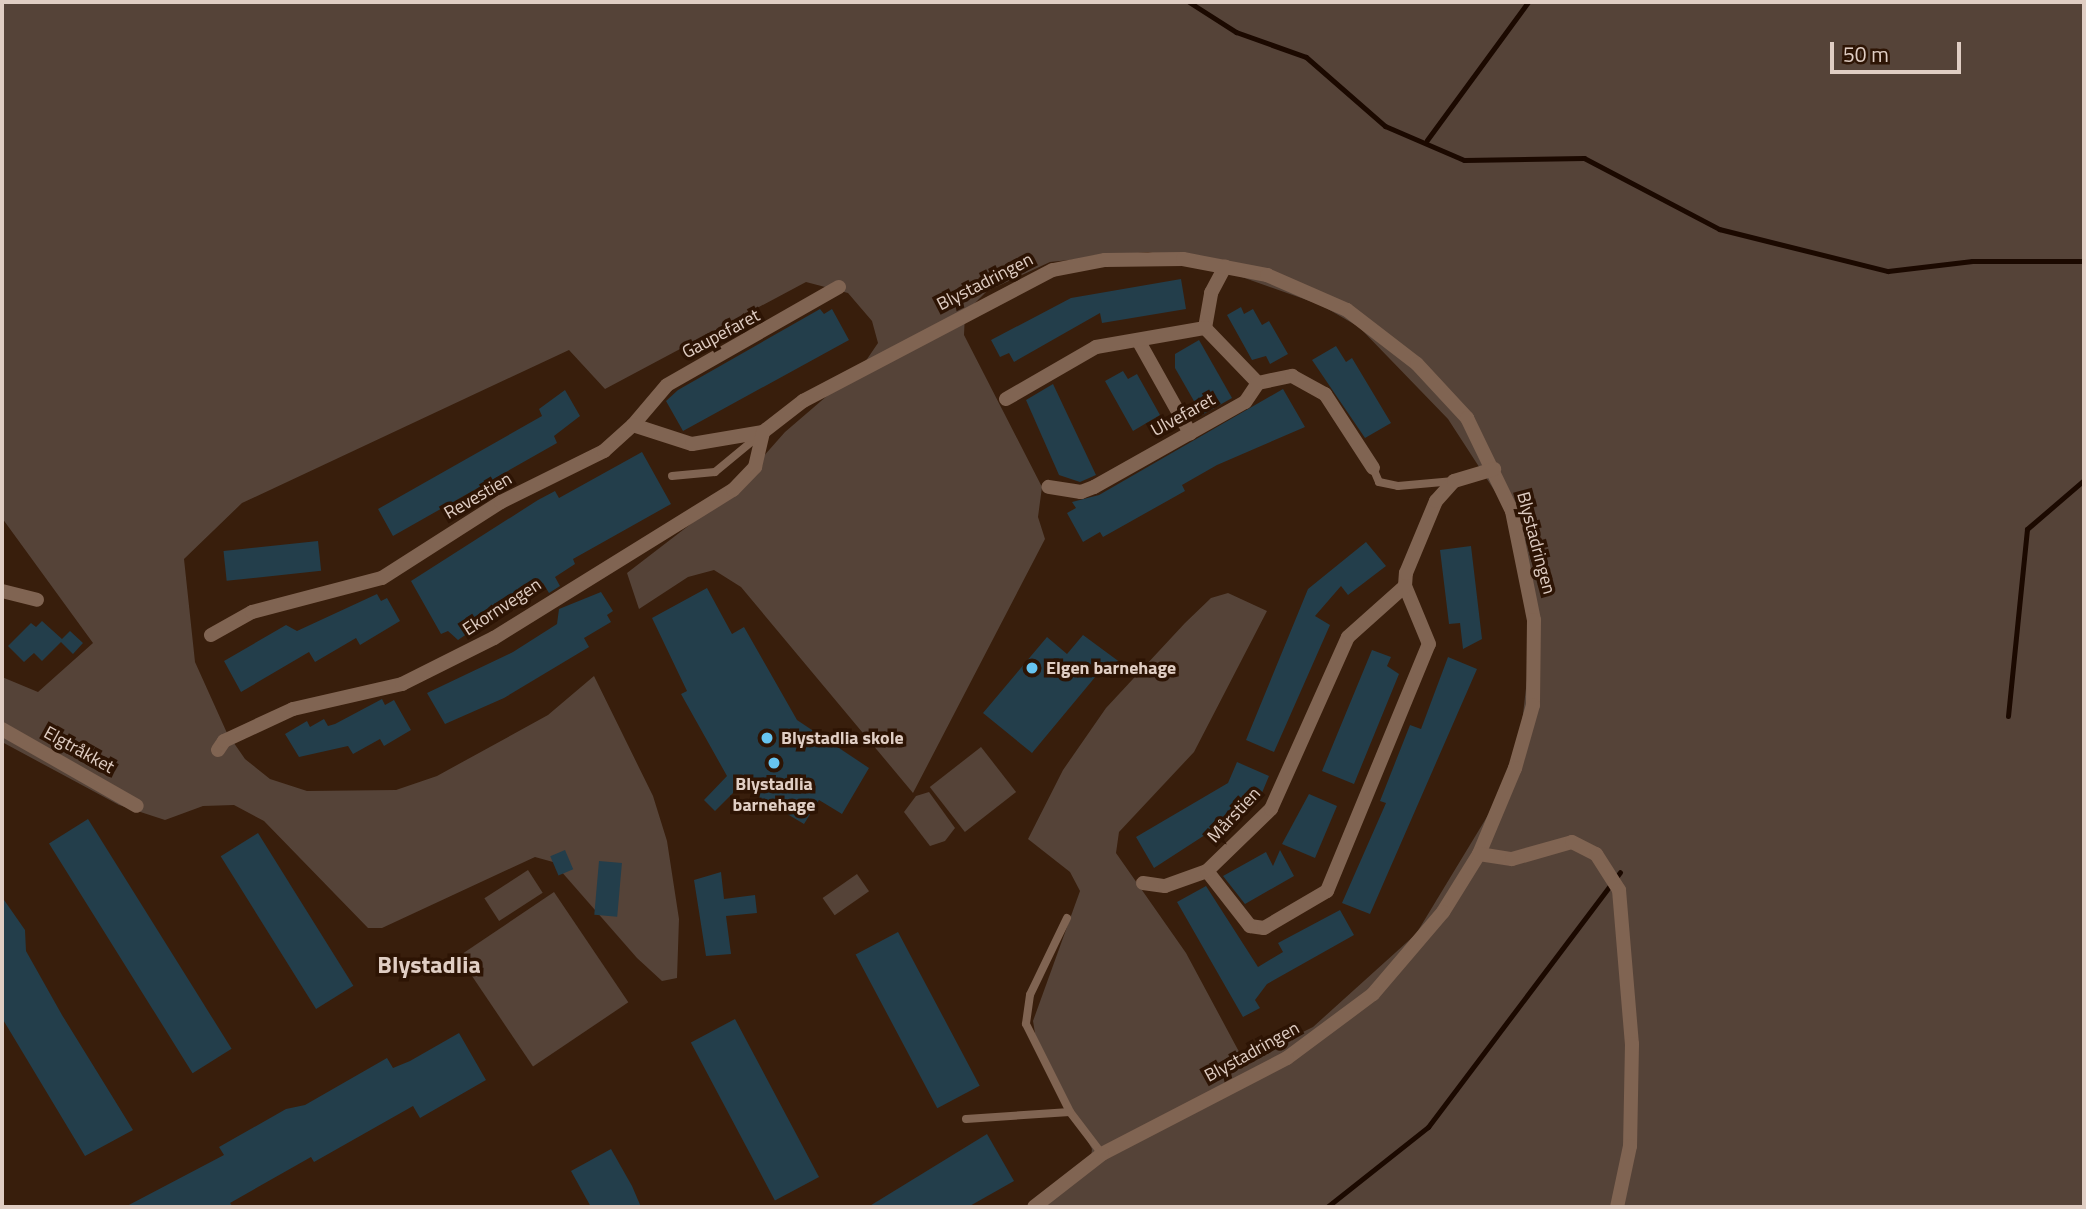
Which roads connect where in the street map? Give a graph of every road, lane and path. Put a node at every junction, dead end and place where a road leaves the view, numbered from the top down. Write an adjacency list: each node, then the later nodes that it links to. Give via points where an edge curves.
1 (1225, 267): 3 (street, via 1211,293); 8 (street, Blystadringen, via 1149,258 1053,270 803,401); 11 (street, Blystadringen, via 1309,289 1383,336 1467,418)
2 (839, 287): 7 (street, Gaupefaret, via 667,385)
3 (1205, 328): 4 (street); 5 (street)
4 (1138, 340): 6 (street, via 1096,347); 9 (street)
5 (1258, 383): 9 (street, Ulvefaret, via 1245,402); 10 (street, via 1292,376 1325,394)
6 (1006, 399)
7 (633, 425): 8 (street, via 692,444); 18 (street, Revestien, via 604,451 501,502 382,578 252,612)
8 (764, 432): 12 (lane, via 715,472); 20 (street, Ekornvegen, via 755,467 733,490 494,638 402,684 293,709 224,741)
9 (1190, 433): 14 (street, Ulvefaret, via 1081,492)
10 (1373, 468): 13 (lane, via 1380,482 1398,486)
11 (1494, 469): 13 (street); 22 (street, Blystadringen, via 1530,582 1533,705)
12 (672, 476)
13 (1454, 481): 15 (street, via 1436,501)
14 (1048, 487)
15 (1405, 586): 23 (street, Mårstien, via 1364,615 1348,637 1271,808); 23 (street, via 1429,644 1327,891 1264,928 1250,926)
16 (2, 591): 17 (street)
17 (37, 600)
18 (211, 635)
19 (2, 729): 21 (street, Elgtråkket)
20 (218, 750)
21 (137, 806)
22 (1479, 854): 28 (street, Blystadringen, via 1443,912 1373,994 1332,1027 1287,1058); 30 (street, via 1512,859 1572,842 1596,855 1619,890 1632,1044 1630,1146)
23 (1207, 871): 24 (street, via 1165,886)
24 (1143, 883)
25 (1067, 919): 26 (lane, via 1025,1011 1034,1050)
26 (1070, 1112): 27 (lane); 28 (lane)
27 (966, 1119)
28 (1102, 1154): 29 (street, Blystadringen)
29 (1034, 1207)
30 (1617, 1207)

